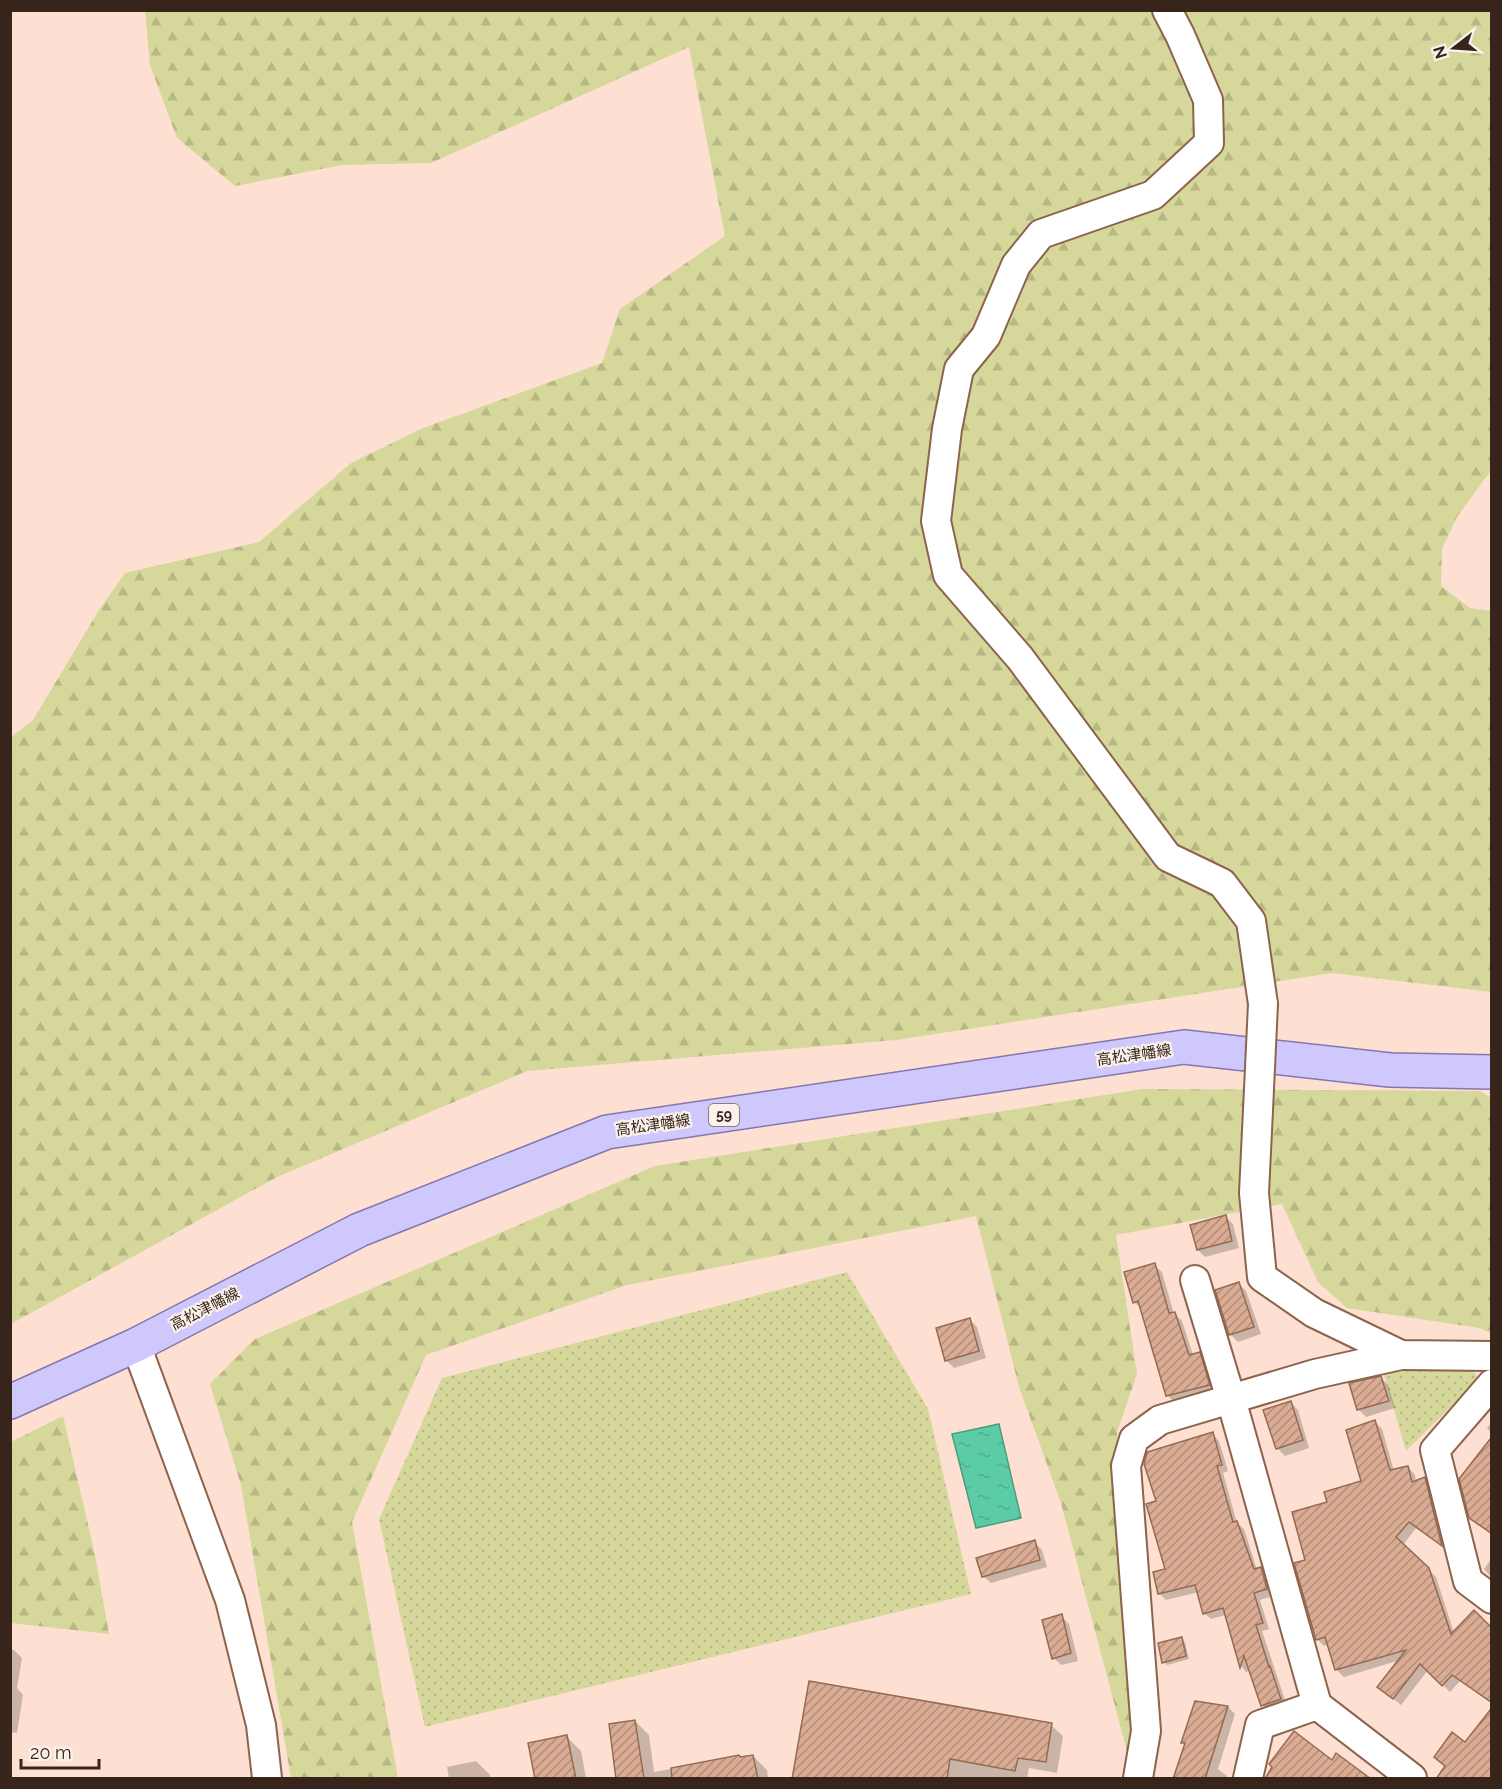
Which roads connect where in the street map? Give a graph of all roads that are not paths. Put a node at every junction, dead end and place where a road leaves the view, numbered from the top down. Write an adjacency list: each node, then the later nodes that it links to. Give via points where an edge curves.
1 (1167, 10): 5 (street, bridge, via 1208,100 1209,143 1153,195 1041,234 1016,265 986,336 959,369 936,521 948,575 1020,658 1168,857 1222,883 1251,921 1263,1004 1254,1193 1262,1277 1314,1313)
2 (1491, 1072): 4 (main road, 高松津幡線 / 59, via 1390,1070 1184,1047 607,1132 359,1230)
3 (1195, 1280): 8 (street)
4 (136, 1345): 9 (main road, 高松津幡線 / 59); 12 (street, via 230,1600 261,1725)
5 (1401, 1355): 6 (street); 8 (street, via 1315,1374)
6 (1491, 1356)
7 (1491, 1384): 10 (street, via 1435,1450 1468,1581)
8 (1231, 1399): 11 (street); 13 (street, via 1160,1420 1134,1439 1126,1466 1146,1731)
9 (10, 1402)
10 (1491, 1599)
11 (1317, 1705): 14 (street, via 1260,1725); 15 (street)
12 (267, 1779)
13 (1138, 1779)
14 (1248, 1779)
15 (1412, 1779)

